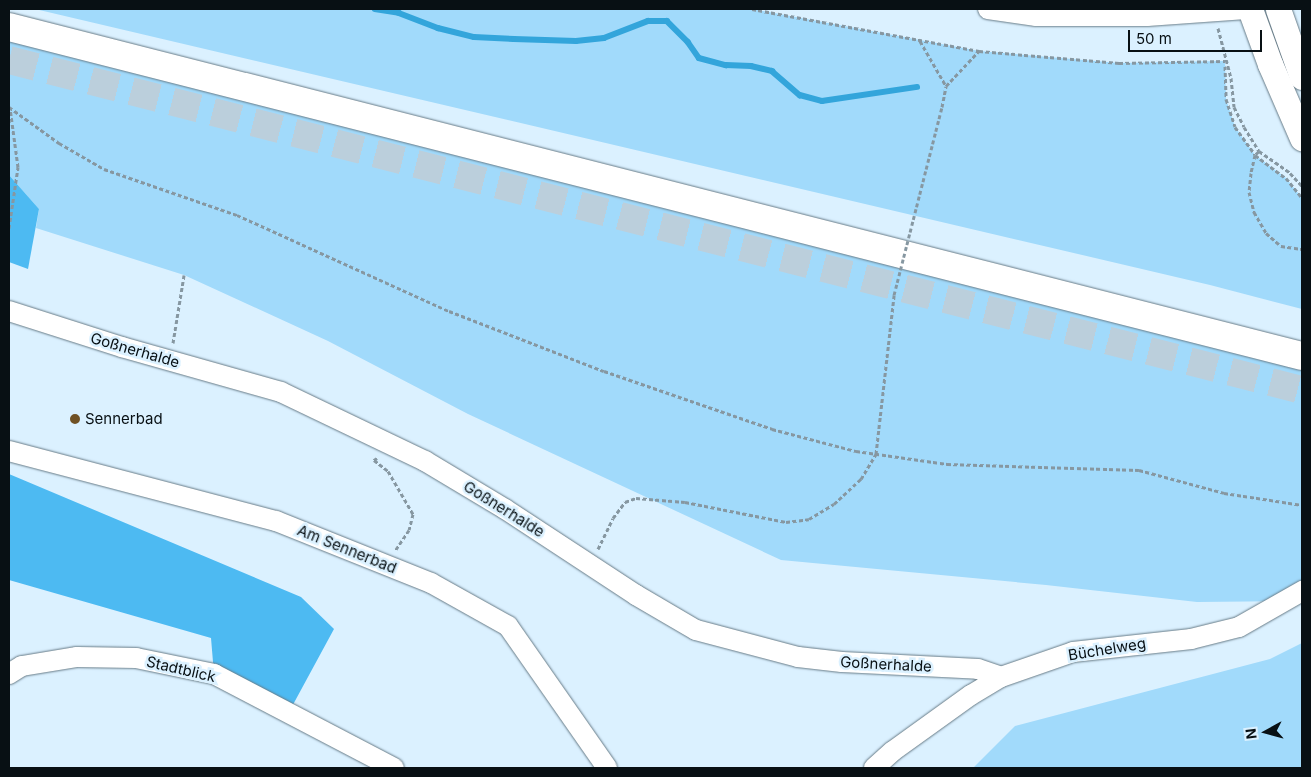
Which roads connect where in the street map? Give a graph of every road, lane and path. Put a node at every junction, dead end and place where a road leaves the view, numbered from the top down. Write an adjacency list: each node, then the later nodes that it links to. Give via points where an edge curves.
1 (752, 9): 7 (path)
2 (988, 9): 5 (street, via 1036,16)
3 (1248, 9): 5 (street); 13 (street)
4 (1278, 9): 10 (street)
5 (1215, 12): 9 (path)
6 (9, 26): 22 (highway)
7 (919, 41): 8 (path); 11 (path)
8 (979, 51): 9 (path, via 1119,63); 11 (path)
9 (1225, 60): 14 (path, via 1231,78 1234,107); 15 (path, via 1226,99 1236,127)
10 (1302, 77)
11 (946, 86): 25 (path, bridge, via 894,295)
12 (10, 107): 18 (path, via 18,167); 25 (path, via 60,143 104,169 236,215 449,311 604,371 772,429)
13 (1302, 138)
14 (1259, 151): 15 (path); 16 (path, via 1290,173)
15 (1255, 156): 17 (path, via 1286,178); 19 (path, via 1249,192 1254,212 1266,233 1281,246)
16 (1302, 186)
17 (1302, 198)
18 (9, 228)
19 (1302, 249)
20 (184, 275): 23 (path)
21 (9, 311): 23 (street, Goßnerhalde)
22 (1302, 356)
23 (170, 360): 28 (street, Goßnerhalde, via 281,392 416,456)
24 (9, 451): 29 (street, Am Sennerbad, via 276,521)
25 (876, 454): 27 (path, via 947,464 1139,470 1224,493); 28 (path, via 861,479 847,493 821,514 798,521 786,522 685,502 636,498 625,502 613,518)
26 (384, 458): 29 (path, via 374,460 388,471 413,514 409,530 390,557)
27 (1302, 505)
28 (591, 564): 32 (street, Goßnerhalde, via 696,630 798,657 978,669)
29 (388, 566): 34 (street, Am Sennerbad, via 431,583 508,626)
30 (1302, 591): 32 (street, Büchelweg, via 1239,626 1191,639 1073,652)
31 (9, 674): 33 (street, Stadtblick, via 22,666 77,657 136,658 214,674)
32 (1001, 677): 35 (street, Büchelweg, via 892,751)
33 (394, 768)
34 (607, 768)
35 (874, 768)

